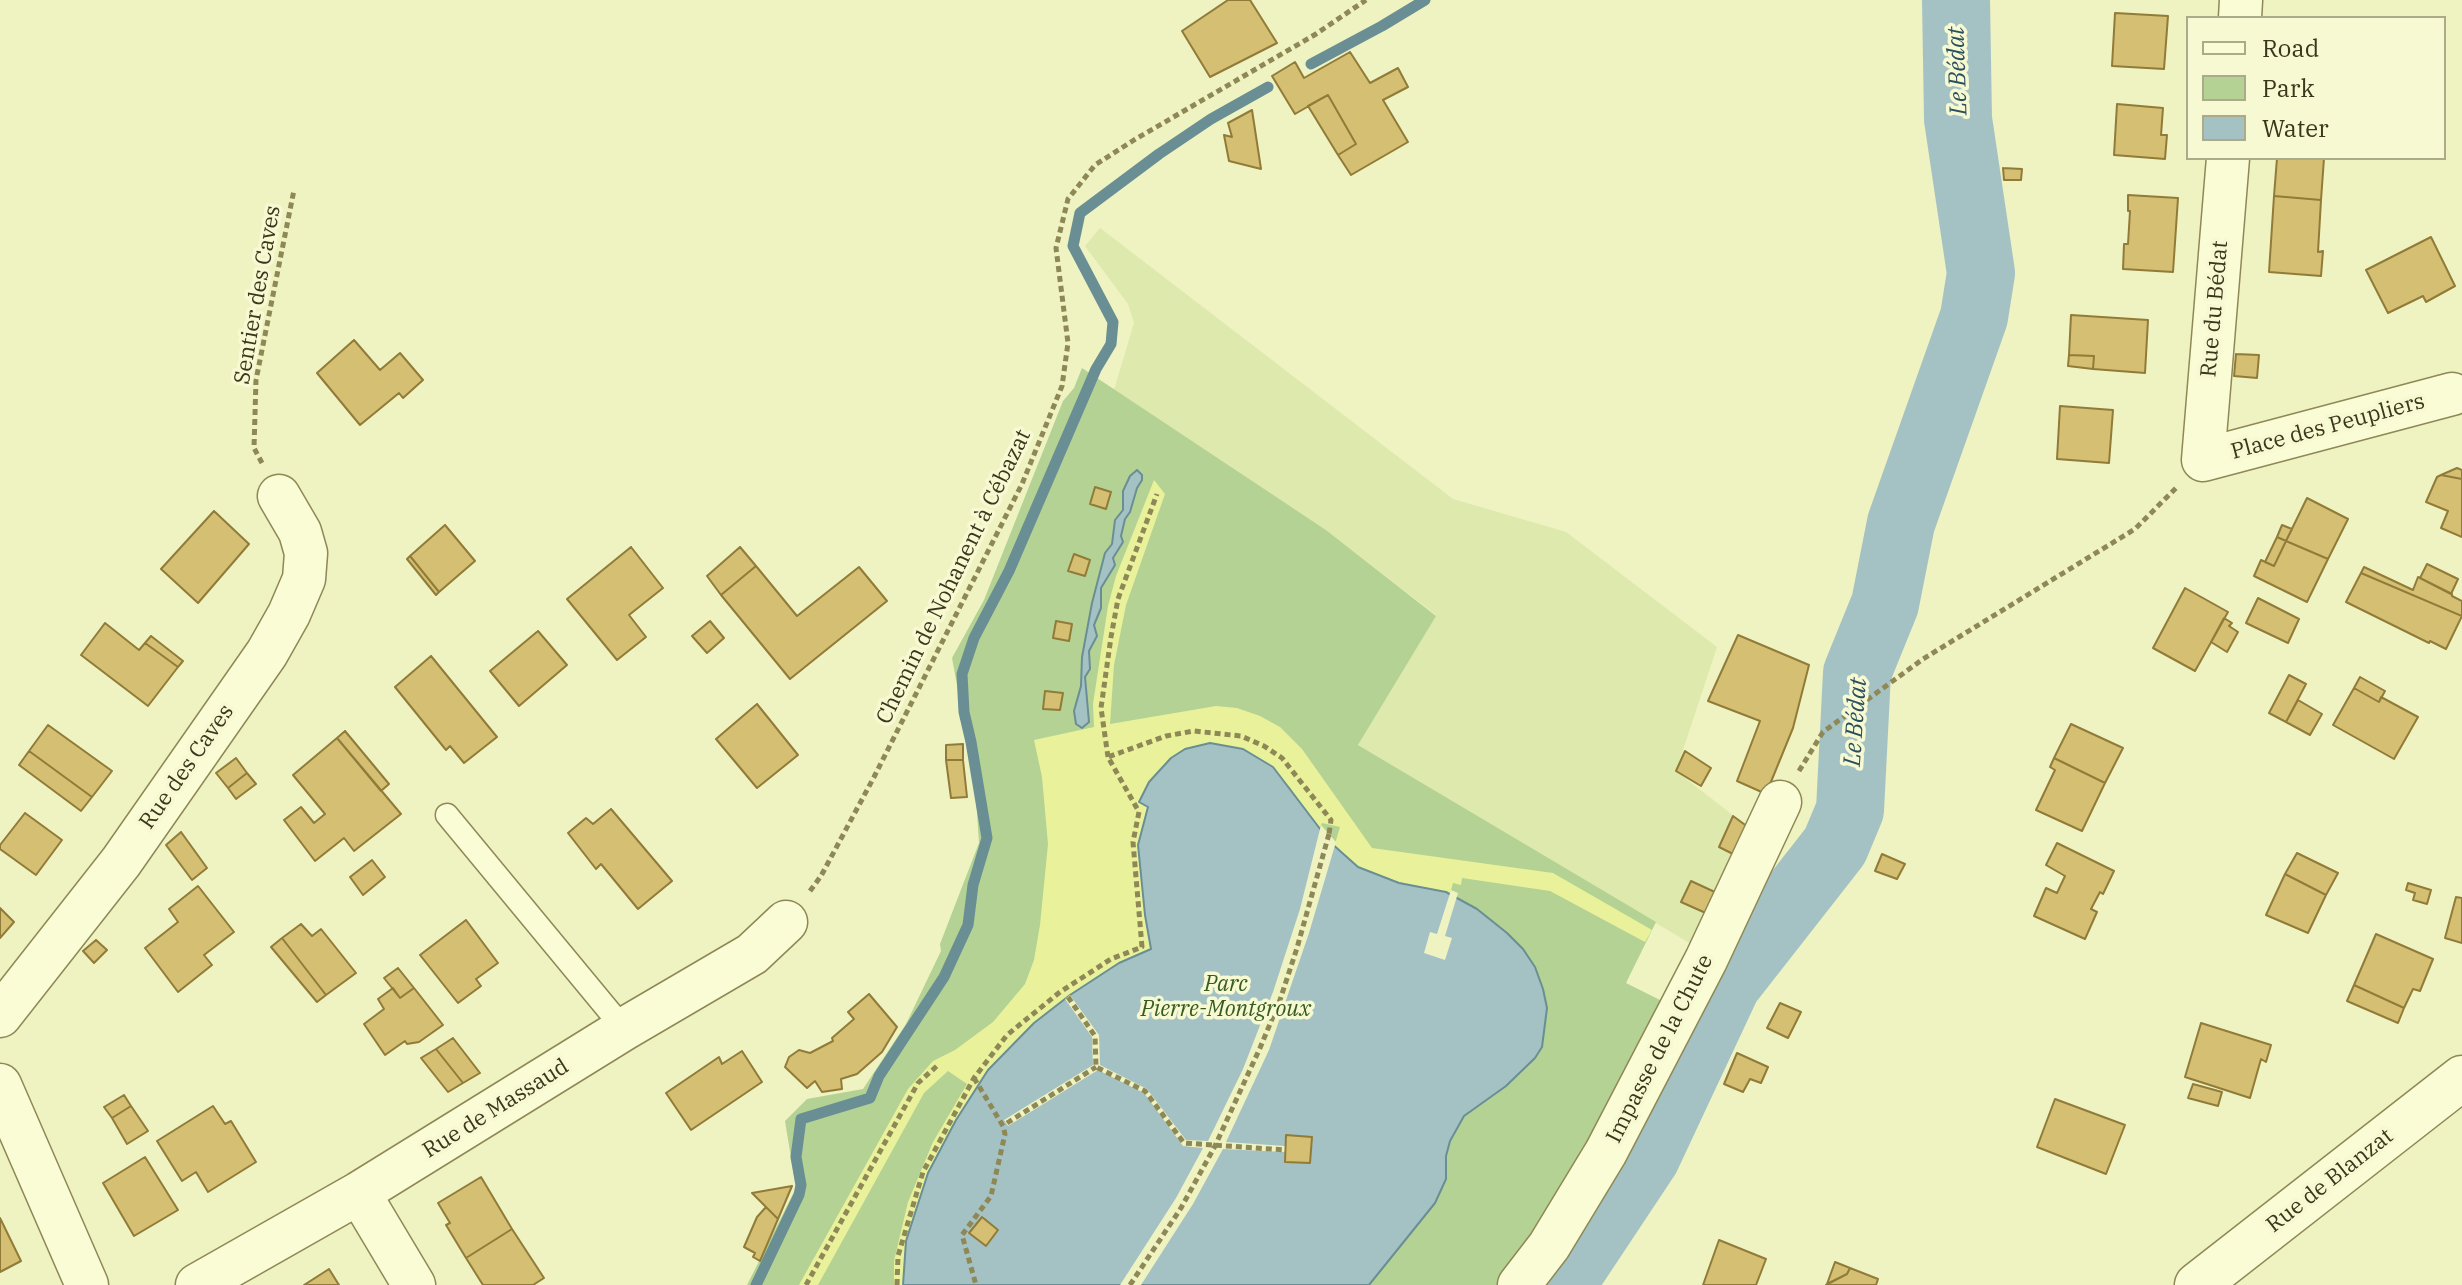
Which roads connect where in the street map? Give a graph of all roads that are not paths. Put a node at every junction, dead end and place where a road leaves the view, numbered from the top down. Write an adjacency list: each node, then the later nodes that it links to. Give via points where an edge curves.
1 (2228, 160): 3 (street, Rue du Bédat)
2 (2459, 389): 3 (street, Place des Peupliers)
3 (2203, 460)
4 (279, 496): 8 (street, Rue des Caves, via 306,553 304,579 289,614 121,862)
5 (1780, 802): 16 (street, Impasse de la Chute, via 1706,960 1606,1152)
6 (447, 815): 9 (lane)
7 (786, 922): 9 (street, Rue de Massaud, via 752,954)
8 (0, 1016)
9 (624, 1029): 12 (street, Rue de Massaud)
10 (2462, 1078): 17 (street, Rue de Blanzat)
11 (0, 1085): 13 (street)
12 (359, 1193): 14 (street, Rue de Massaud); 15 (street)
13 (87, 1285)
14 (197, 1285)
15 (414, 1285)
16 (1519, 1285)
17 (2197, 1285)

